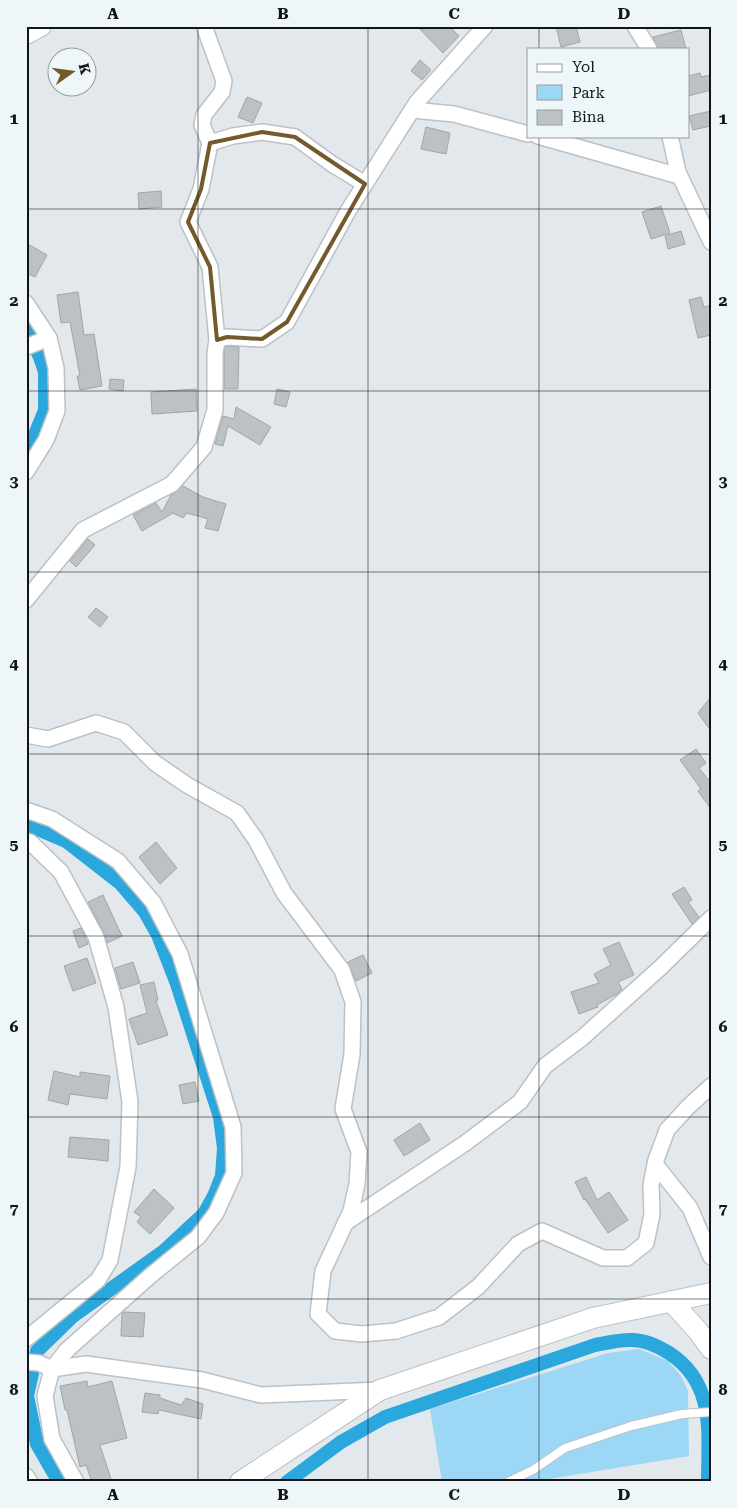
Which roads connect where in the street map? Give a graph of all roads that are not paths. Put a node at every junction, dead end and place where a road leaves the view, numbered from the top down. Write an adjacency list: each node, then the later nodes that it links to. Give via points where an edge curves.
1 (41, 26): 5 (main road)
2 (204, 26): 11 (street, via 224,81 222,92 204,115 202,125)
3 (484, 26): 7 (street)
4 (635, 26): 6 (street)
5 (26, 34)
6 (648, 48)
7 (412, 110): 8 (street, via 454,114); 13 (street)
8 (527, 134)
9 (545, 138): 12 (street)
10 (670, 138): 12 (street)
11 (210, 144): 13 (street, via 233,136 262,132 295,137); 16 (street, via 201,189 188,222 210,267)
12 (680, 176): 14 (street)
13 (365, 184): 16 (street, via 287,322 262,339 227,337)
14 (711, 242)
15 (26, 303): 17 (street)
16 (217, 340): 19 (street, via 215,410 204,447 172,484 83,530)
17 (37, 343): 18 (street, via 56,368 57,411 46,440)
18 (26, 472)
19 (26, 600)
20 (26, 735): 26 (street, via 48,739 96,723 124,732 155,763 237,813 256,840 284,893 342,970 353,1002 352,1054 343,1109 359,1152 351,1211)
21 (26, 810): 32 (street, via 52,819 118,861 153,902 180,954 233,1127 234,1173 216,1213 198,1237 67,1350)
22 (26, 841): 30 (street, via 60,872 96,937 116,1007 130,1102 128,1167 110,1260 98,1280)
23 (711, 918): 26 (street, via 582,1038 545,1066 520,1102 464,1144)
24 (711, 1086): 25 (street, via 667,1130)
25 (656, 1164): 26 (street, via 646,1243 627,1258 603,1258 542,1231 518,1244 478,1287 438,1317 396,1331 362,1334 335,1331 318,1314 322,1271); 27 (street, via 690,1208)
26 (345, 1223)
27 (711, 1257)
28 (711, 1293): 29 (main road)
29 (671, 1301): 31 (main road); 33 (main road, via 593,1318)
30 (26, 1339)
31 (711, 1349)
32 (36, 1364): 33 (street, via 86,1364 202,1380 261,1395); 37 (street, via 52,1439)
33 (380, 1390): 38 (main road)
34 (711, 1412): 39 (lane, via 682,1414 632,1426 565,1448 533,1470)
35 (26, 1476): 36 (street)
36 (30, 1482)
37 (76, 1482)
38 (240, 1482)
39 (508, 1482)

